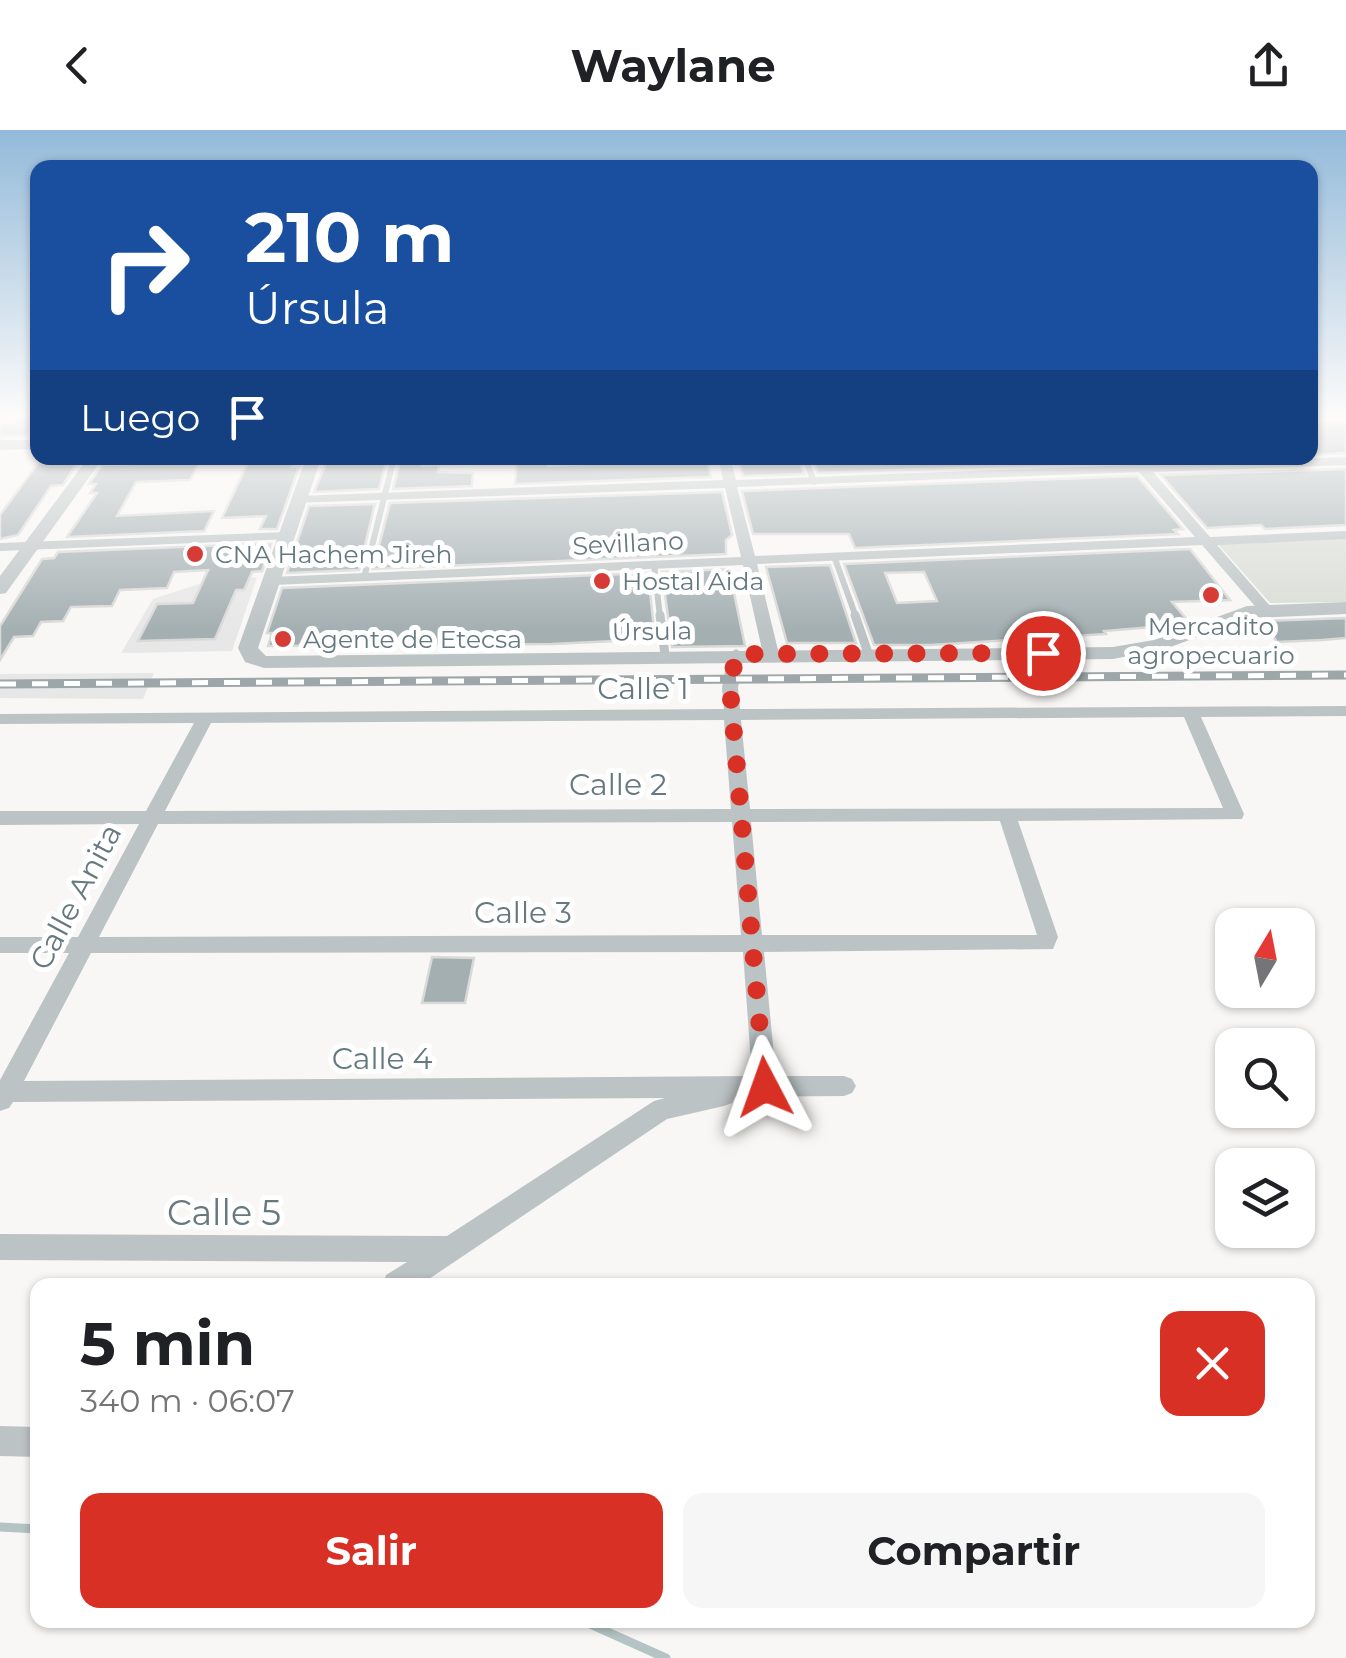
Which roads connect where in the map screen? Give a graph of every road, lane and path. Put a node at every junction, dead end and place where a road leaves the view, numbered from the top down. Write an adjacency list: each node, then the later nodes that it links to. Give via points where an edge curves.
1 (73, 488): 12 (street)
2 (302, 488): 8 (street)
3 (386, 488): 7 (lane)
4 (635, 488): 7 (street)
5 (732, 488): 15 (street)
6 (1160, 488): 11 (street)
7 (384, 497): 8 (street); 17 (lane)
8 (298, 500): 10 (street)
9 (1346, 535): 11 (street, Sevillano)
10 (287, 536): 12 (street); 18 (street)
11 (1204, 540): 14 (street, Sevillano); 21 (street)
12 (32, 546): 13 (street); 19 (street)
13 (0, 547)
14 (834, 556): 15 (street, Sevillano); 24 (lane)
15 (751, 560): 16 (street, Sevillano); 23 (street)
16 (654, 564): 17 (street, Sevillano); 25 (lane)
17 (364, 578): 18 (street, Sevillano)
18 (272, 581): 25 (street, Úrsula, via 248,648 252,658 287,664)
19 (0, 589)
20 (1346, 608): 21 (street, Úrsula)
21 (1266, 610): 24 (street, Úrsula, via 1138,650)
22 (736, 654): 23 (street, Úrsula); 25 (street, Úrsula); 28 (street)
23 (771, 654): 24 (street, Úrsula)
24 (868, 654)
25 (665, 655)
26 (1190, 711): 27 (street, Calle 1); 28 (street, Calle 1); 32 (street, Calle 2, via 1236,812)
27 (1346, 711)
28 (733, 716): 30 (street, Calle 1); 31 (street)
29 (0, 719): 30 (street, Calle 1)
30 (205, 719): 34 (street, Calle Anita)
31 (739, 814): 32 (street, Calle 2); 34 (street, Calle 2); 35 (street)
32 (1007, 815): 35 (street, Calle 3, via 1046,942)
33 (0, 818): 34 (street, Calle 2)
34 (152, 818): 37 (street, Calle Anita)
35 (755, 942): 37 (street, Calle 3); 39 (street)
36 (0, 945): 37 (street, Calle 3)
37 (84, 945): 40 (street, Calle Anita)
38 (844, 1086): 39 (street)
39 (765, 1087): 40 (street, Calle 4); 42 (street, via 662,1109)
40 (2, 1096)
41 (0, 1247): 42 (street, Calle 5)
42 (447, 1249): 43 (street)
43 (406, 1278)
44 (0, 1441): 45 (street)
45 (30, 1442)

